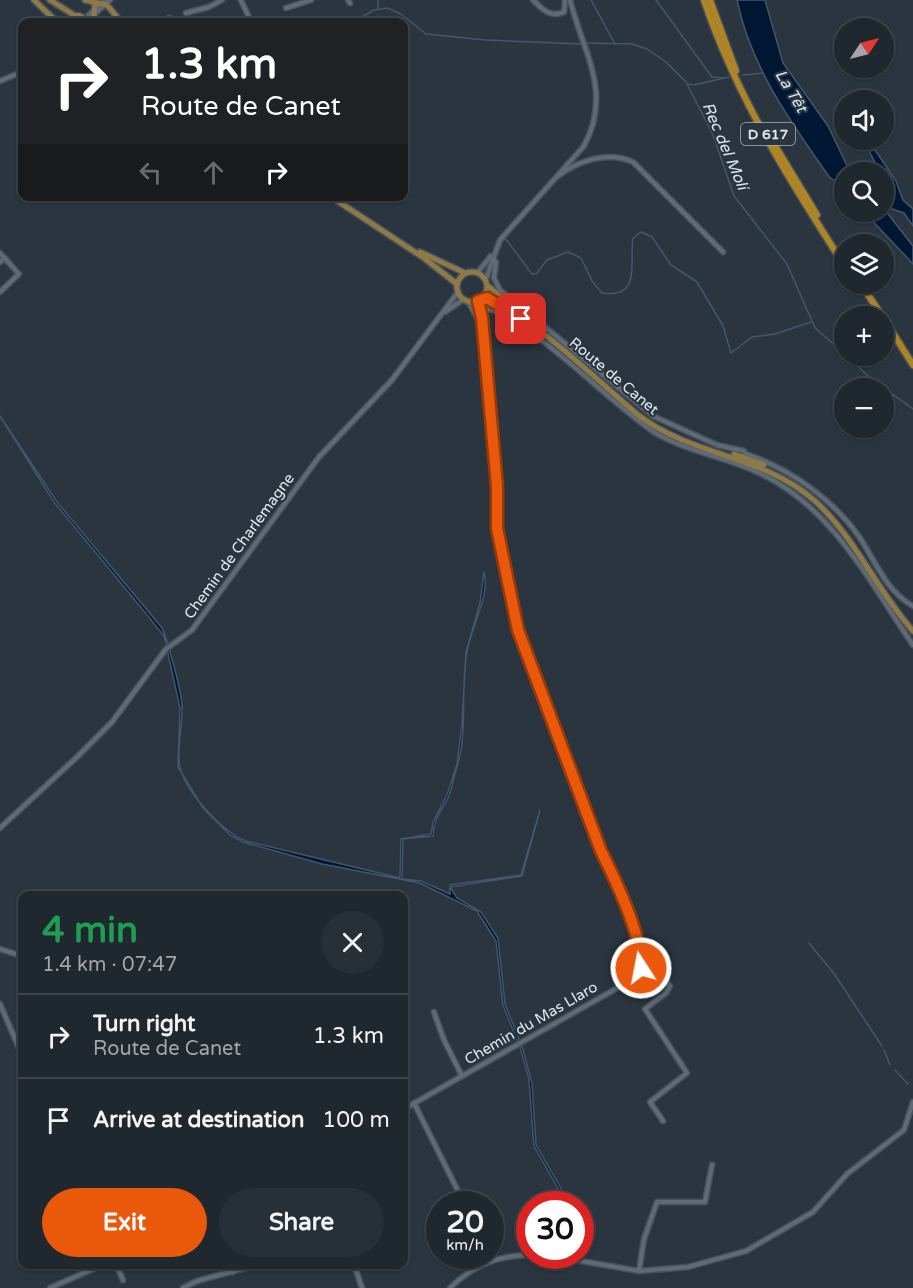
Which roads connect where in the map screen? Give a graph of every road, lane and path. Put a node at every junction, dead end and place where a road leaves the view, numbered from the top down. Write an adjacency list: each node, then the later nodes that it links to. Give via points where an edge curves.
1 (34, 0): 17 (main road)
2 (52, 0): 18 (main road)
3 (85, 0): 13 (main road)
4 (207, 0): 14 (street)
5 (222, 0): 14 (street)
6 (241, 0): 21 (street)
7 (311, 0): 15 (street)
8 (533, 0): 9 (street, via 548,14 555,15 564,12)
9 (565, 0)
10 (570, 0): 24 (street, via 595,72 595,113 584,146)
11 (704, 0): 28 (highway, D 617, via 759,127)
12 (710, 0): 27 (highway, D 617, via 745,92)
13 (101, 5): 19 (street); 20 (main road)
14 (209, 7): 16 (street)
15 (286, 8)
16 (186, 12)
17 (53, 18)
18 (78, 18)
19 (86, 18)
20 (116, 18)
21 (249, 18)
22 (18, 73): 23 (street)
23 (0, 81)
24 (553, 180): 29 (street, via 583,161 624,158 633,162); 31 (street, via 500,240)
25 (338, 201): 37 (main road)
26 (342, 201): 35 (main road, via 403,242)
27 (834, 242)
28 (834, 249)
29 (723, 252)
30 (0, 253): 32 (street)
31 (491, 257): 34 (street); 36 (street); 49 (street, via 496,262 495,284 512,302 641,407 684,432 744,451)
32 (5, 258): 33 (street); 39 (street, via 19,274)
33 (0, 262)
34 (478, 272): 35 (main road); 36 (main road)
35 (465, 273): 37 (main road)
36 (486, 279): 38 (main road)
37 (457, 284): 40 (main road)
38 (488, 286): 42 (main road); 49 (main road, Route de Canet, via 653,422 693,442)
39 (0, 292)
40 (458, 292): 41 (main road); 44 (street, Chemin de Charlemagne)
41 (466, 300): 42 (main road); 43 (street); 44 (street, Chemin de Charlemagne)
42 (480, 300): 43 (street); 51 (main road, Route de Canet, via 493,301 533,327 658,429 692,445 766,469 805,493 839,528 886,598)
43 (477, 313): 52 (street, via 491,309 522,326 662,436 758,472 809,503 844,544); 54 (street, Chemin du Mas Llaro, via 483,329 497,528 518,630)
44 (439, 319): 53 (street, Chemin de Charlemagne, via 392,380 319,457 192,630 168,648 112,722 53,782)
45 (894, 336): 47 (highway)
46 (894, 342): 48 (highway)
47 (913, 365)
48 (913, 372)
49 (746, 456): 50 (street, via 795,477 844,517 891,587); 51 (main road, Route de Canet, via 781,473 818,501)
50 (913, 606)
51 (913, 629)
52 (913, 645)
53 (0, 828)
54 (636, 940): 60 (street, Chemin du Mas Llaro, via 641,968 629,980); 64 (street, Chemin du Mas Llaro, via 670,986 645,1010 687,1073 650,1102)
55 (0, 949): 56 (street)
56 (18, 955)
57 (0, 1004): 59 (street)
58 (434, 1012): 60 (street)
59 (18, 1045)
60 (462, 1076): 62 (street, Chemin du Mas Llaro)
61 (913, 1102): 74 (street, via 904,1130 847,1174 806,1217 735,1255 688,1267)
62 (414, 1103): 63 (street, Chemin du Mas Llaro); 66 (street)
63 (408, 1107)
64 (663, 1121)
65 (712, 1165): 74 (street, via 705,1202 657,1202 644,1239)
66 (458, 1189)
67 (516, 1256): 80 (street, via 479,1265)
68 (594, 1263): 74 (street)
69 (93, 1269): 77 (street)
70 (118, 1269): 76 (street)
71 (232, 1269): 75 (street)
72 (243, 1269): 75 (street)
73 (356, 1269): 79 (street)
74 (639, 1271)
75 (233, 1272): 78 (street)
76 (123, 1280)
77 (50, 1288)
78 (183, 1288)
79 (362, 1288)
80 (450, 1288)

